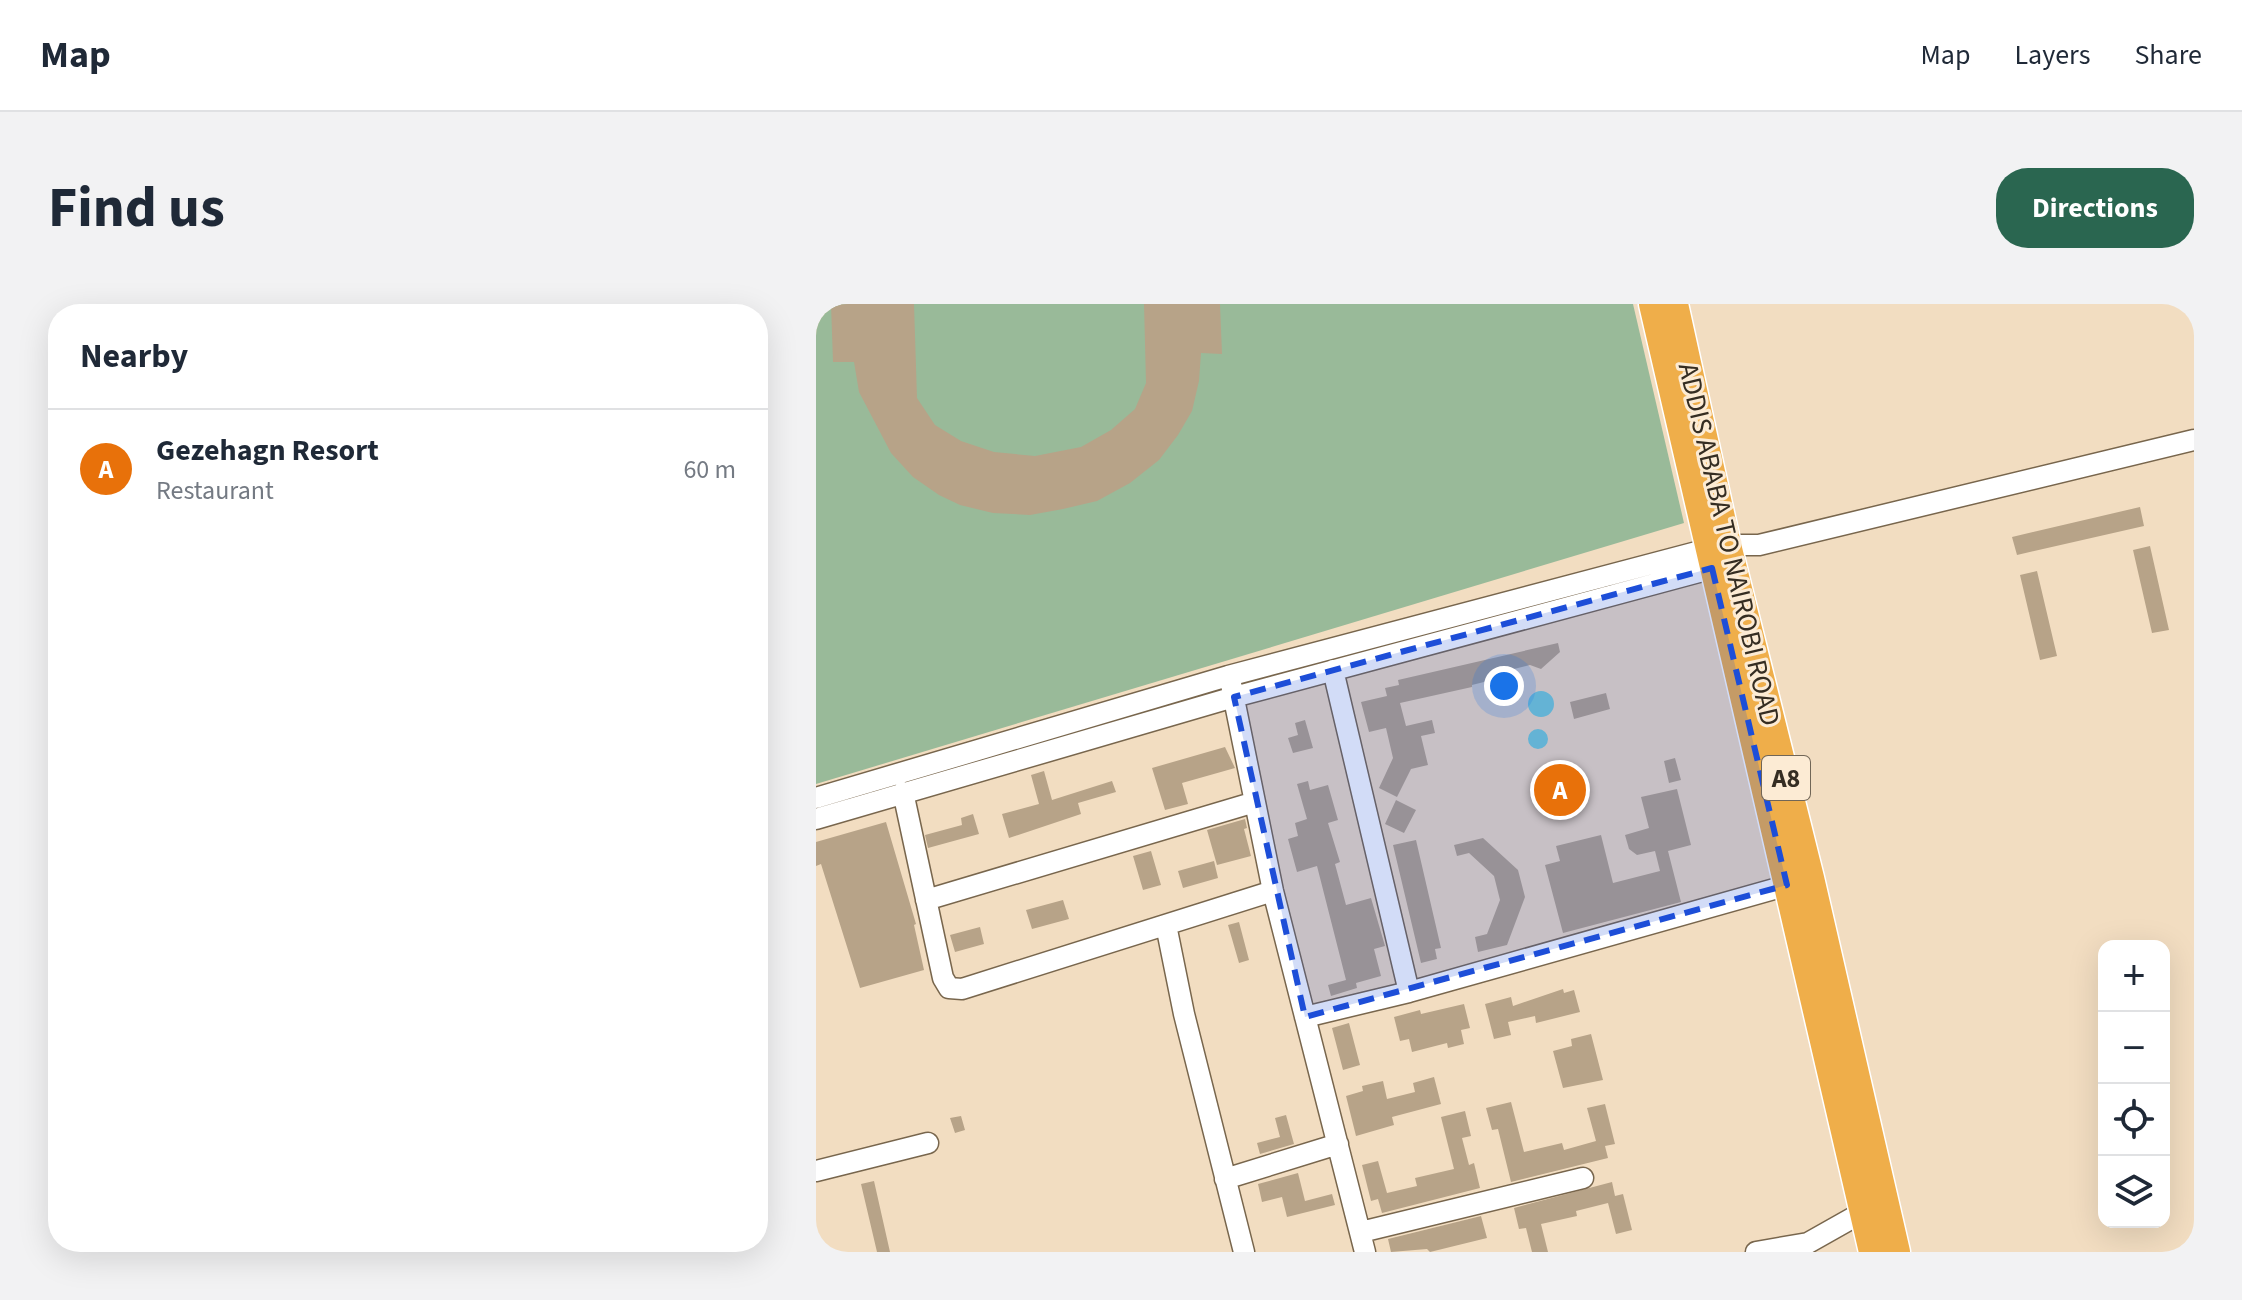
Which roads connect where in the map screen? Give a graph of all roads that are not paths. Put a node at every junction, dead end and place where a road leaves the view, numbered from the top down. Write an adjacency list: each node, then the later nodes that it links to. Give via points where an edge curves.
1 (1653, 304): 4 (highway, ADDIS ABABA TO NAIROBI ROAD / A8)
2 (1674, 304): 4 (highway, ADDIS ABABA TO NAIROBI ROAD / A8)
3 (2194, 440): 4 (street)
4 (1720, 556): 5 (street); 6 (street); 12 (highway, ADDIS ABABA TO NAIROBI ROAD / A8)
5 (1333, 670): 7 (street); 16 (street)
6 (1228, 676): 7 (street); 9 (street)
7 (1234, 697): 8 (street); 10 (street)
8 (903, 792): 11 (street); 14 (street)
9 (816, 798)
10 (1255, 802): 13 (street); 14 (street)
11 (816, 819)
12 (1799, 882): 16 (street); 23 (highway, ADDIS ABABA TO NAIROBI ROAD / A8); 28 (highway, ADDIS ABABA TO NAIROBI ROAD / A8)
13 (1273, 891): 15 (street); 17 (street)
14 (926, 900): 15 (street, via 949,988 962,989)
15 (1166, 925): 22 (street)
16 (1409, 992): 17 (street)
17 (1305, 1017): 19 (street)
18 (928, 1143): 20 (street)
19 (1338, 1144): 22 (street); 24 (street)
20 (816, 1171)
21 (1583, 1178): 24 (street)
22 (1225, 1179): 25 (street)
23 (1863, 1212): 26 (street, via 1808,1243); 27 (highway, ADDIS ABABA TO NAIROBI ROAD / A8)
24 (1363, 1242)
25 (1244, 1252)
26 (1756, 1252)
27 (1873, 1252)
28 (1896, 1252)

